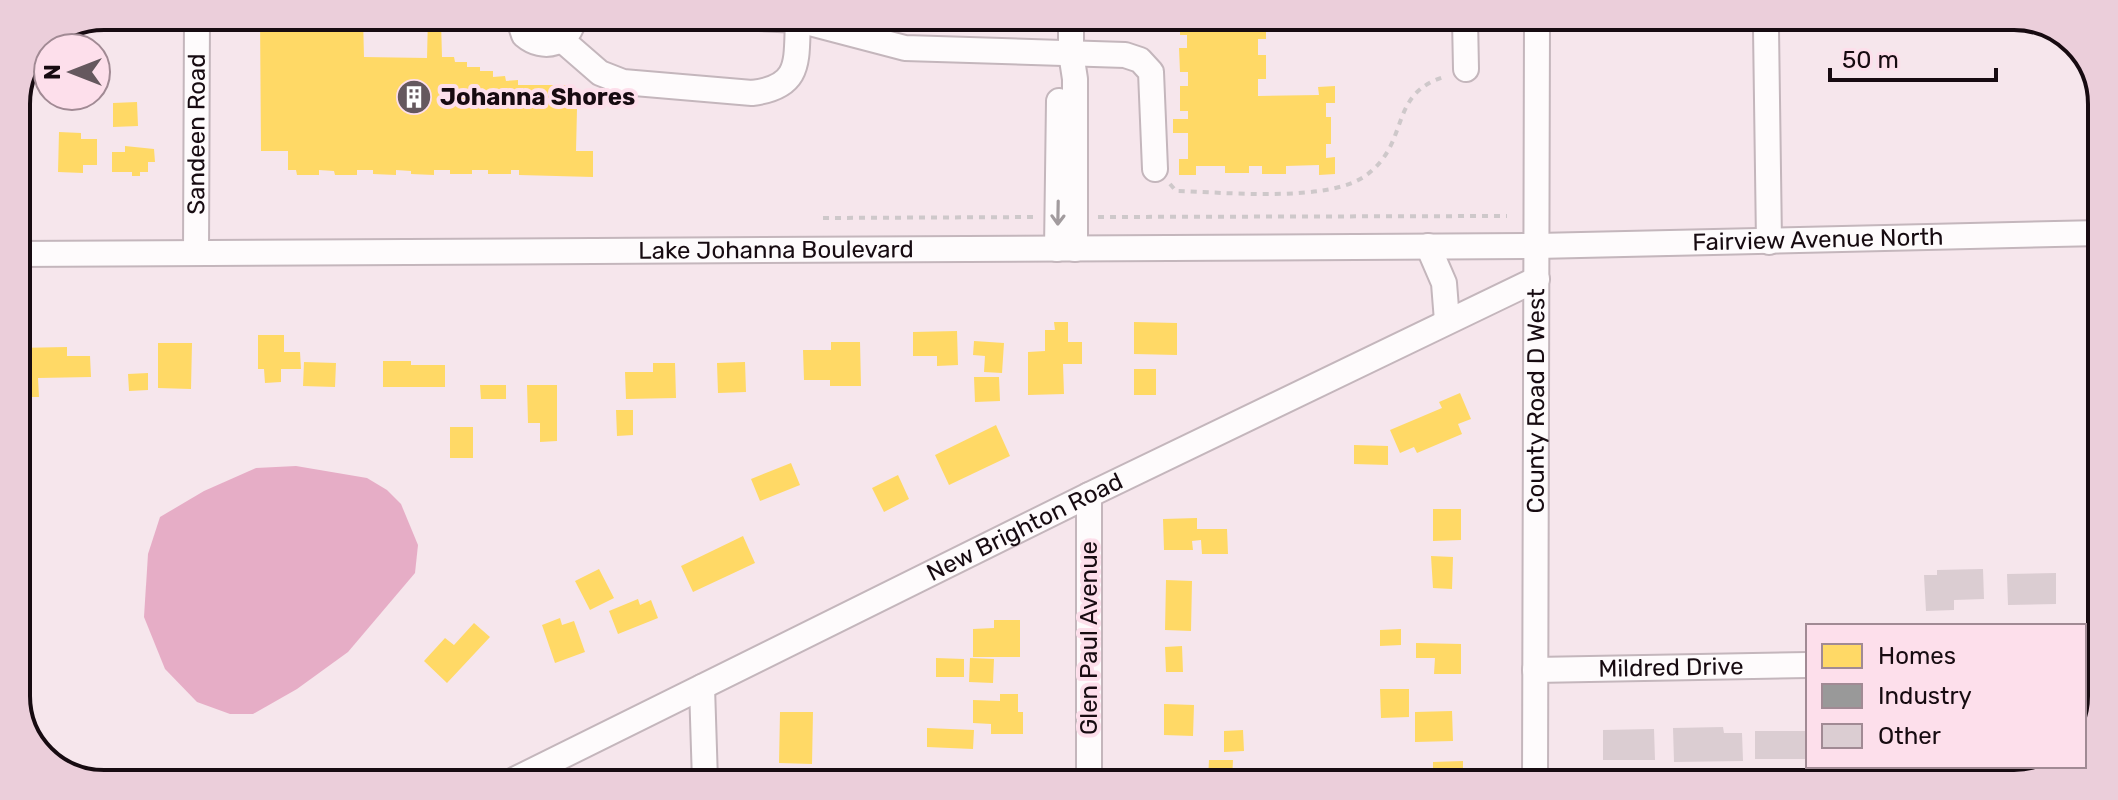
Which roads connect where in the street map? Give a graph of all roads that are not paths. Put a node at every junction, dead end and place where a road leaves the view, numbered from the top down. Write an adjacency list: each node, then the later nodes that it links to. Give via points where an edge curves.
1 (197, 30): 19 (street, Sandeen Road)
2 (522, 30): 10 (street, via 544,45)
3 (571, 30): 10 (street)
4 (797, 30): 10 (street, via 795,72 770,91 752,93 623,82 588,64)
5 (836, 30): 11 (street, via 905,48)
6 (1071, 30): 11 (street)
7 (1464, 30): 12 (street)
8 (1537, 30): 17 (street, County Road D West)
9 (1766, 30): 15 (street)
10 (562, 40)
11 (1071, 53): 13 (street, via 1125,55 1140,60 1151,72); 18 (street, via 1075,79 1056,217)
12 (1458, 72)
13 (1155, 166)
14 (2088, 233): 15 (street, Fairview Avenue North)
15 (1769, 242): 17 (street, Fairview Avenue North)
16 (1428, 246): 17 (street, Lake Johanna Boulevard); 18 (street, Lake Johanna Boulevard); 22 (street, via 1444,283)
17 (1537, 246): 21 (street, County Road D West)
18 (1066, 249): 19 (street, Lake Johanna Boulevard)
19 (196, 252): 20 (street, Lake Johanna Boulevard)
20 (30, 254)
21 (1537, 279): 22 (street, New Brighton Road); 25 (street, County Road D West)
22 (1447, 321): 23 (street, New Brighton Road)
23 (1089, 495): 26 (street, New Brighton Road); 29 (street, Glen Paul Avenue)
24 (1806, 665): 25 (street, Mildred Drive)
25 (1535, 670): 30 (street, County Road D West)
26 (702, 687): 27 (street, New Brighton Road); 28 (street)
27 (534, 770)
28 (705, 770)
29 (1089, 770)
30 (1535, 770)

